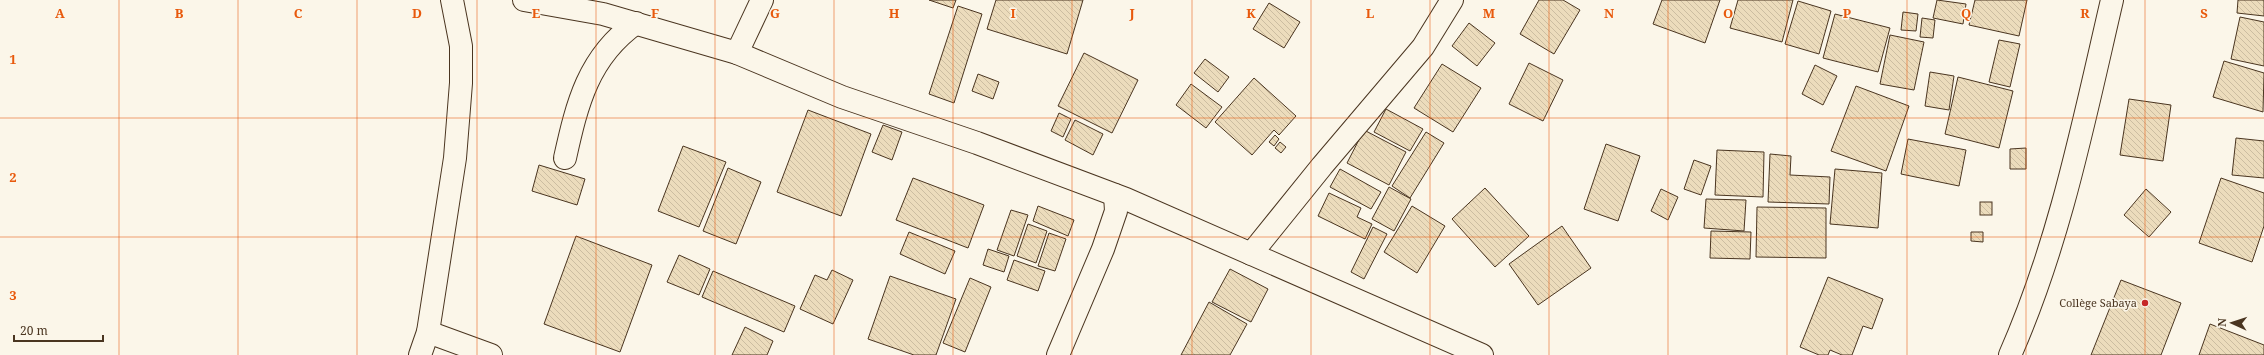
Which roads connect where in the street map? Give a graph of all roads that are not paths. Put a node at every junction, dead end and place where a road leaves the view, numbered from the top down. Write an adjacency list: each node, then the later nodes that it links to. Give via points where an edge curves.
1 (452, 0): 11 (street, via 461,46 462,83 455,158)
2 (524, 0): 6 (street, via 603,14)
3 (762, 0): 7 (street)
4 (1452, 0): 10 (street, via 1423,47)
5 (2112, 0): 16 (street, via 2066,195 2027,316)
6 (636, 24): 7 (street); 8 (street, via 619,36 596,64 575,110)
7 (737, 53): 9 (street, via 842,97 977,143)
8 (566, 158)
9 (1115, 195): 10 (street); 14 (street, via 1116,210 1103,249)
10 (1251, 254): 15 (street)
11 (428, 332): 12 (street); 13 (street)
12 (420, 355)
13 (491, 355)
14 (1058, 355)
15 (1482, 355)
16 (2010, 355)

